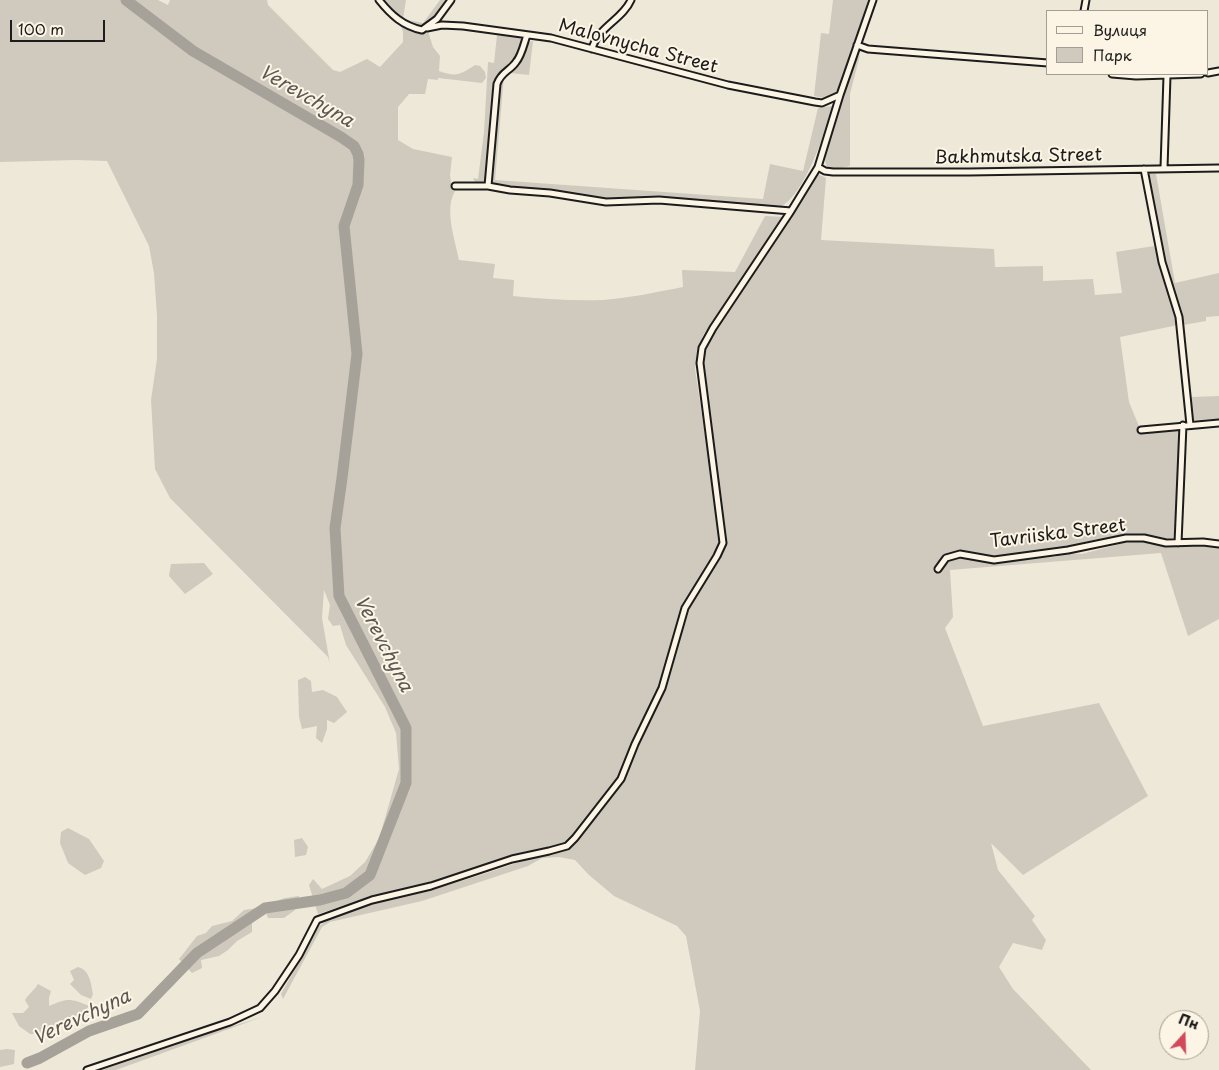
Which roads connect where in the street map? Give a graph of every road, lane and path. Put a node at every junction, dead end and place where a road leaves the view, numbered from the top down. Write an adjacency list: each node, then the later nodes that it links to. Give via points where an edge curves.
1 (379, 0): 5 (street, via 400,21 413,28)
2 (451, 0): 5 (street)
3 (631, 0): 8 (street, via 622,14 606,27)
4 (873, 0): 7 (street)
5 (425, 29): 6 (street, Malovnycha Street, via 456,25)
6 (527, 35): 8 (street, Malovnycha Street); 19 (street, via 516,63 503,73 497,84)
7 (858, 45): 9 (street, via 868,49); 13 (street)
8 (592, 49): 13 (street, Malovnycha Street, via 728,85 815,102)
9 (1046, 63)
10 (1124, 75): 12 (street)
11 (1184, 75): 12 (street)
12 (1167, 76): 15 (street)
13 (840, 95): 14 (street)
14 (818, 167): 17 (street, Bakhmutska Street, via 833,172); 20 (street)
15 (1164, 168): 16 (street, Bakhmutska Street); 17 (street, Bakhmutska Street)
16 (1219, 168)
17 (1144, 169): 23 (street, via 1162,262 1179,317)
18 (455, 186): 19 (street)
19 (488, 186): 20 (street, via 606,202 659,200)
20 (791, 212): 28 (street, via 702,348 700,363 723,543 684,608 662,688 622,779 575,838 567,846 372,900 317,920 300,955 276,991 260,1008 230,1022)
21 (1219, 423): 23 (street)
22 (1183, 425): 23 (street); 24 (street); 25 (street)
23 (1190, 425)
24 (1141, 430)
25 (1178, 543): 26 (street, Tavriiska Street); 27 (street, Tavriiska Street, via 1126,538 994,560 960,554 946,558)
26 (1219, 544)
27 (938, 569)
28 (87, 1070)

